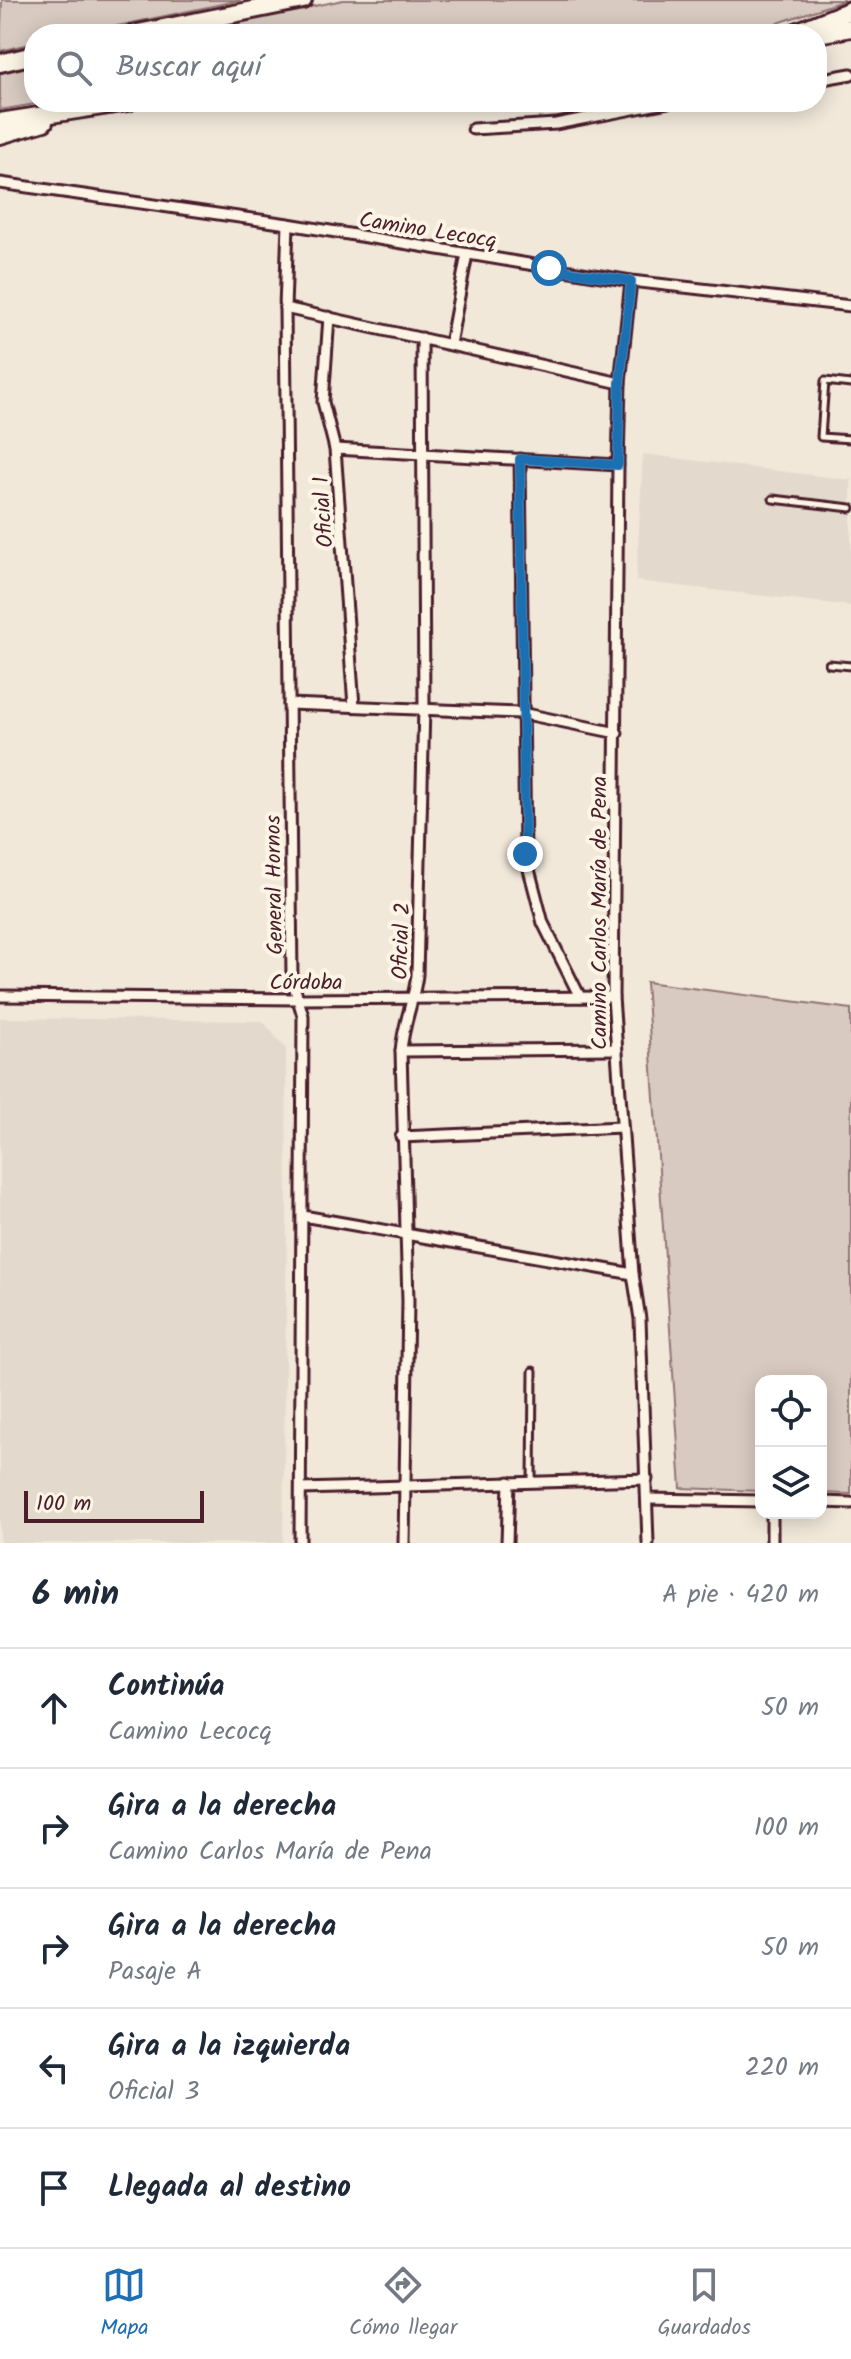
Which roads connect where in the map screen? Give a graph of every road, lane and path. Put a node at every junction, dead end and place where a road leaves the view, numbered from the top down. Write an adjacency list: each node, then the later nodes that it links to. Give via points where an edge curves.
1 (303, 0): 3 (highway)
2 (851, 10): 4 (highway)
3 (183, 24)
4 (816, 24)
5 (851, 28): 6 (highway)
6 (827, 32)
7 (24, 57): 8 (highway)
8 (0, 63)
9 (851, 74): 10 (street)
10 (827, 78)
11 (58, 112): 14 (highway)
12 (62, 112): 16 (highway, via 36,127)
13 (618, 112): 15 (street, via 556,124)
14 (0, 122)
15 (473, 129)
16 (0, 135)
17 (0, 183): 18 (street, Camino Lecocq)
18 (288, 224): 19 (street, Camino Lecocq); 22 (street, General Hornos)
19 (467, 254): 20 (street, Camino Lecocq); 25 (street)
20 (631, 281): 21 (street, Camino Lecocq); 26 (street, Camino Carlos María de Pena)
21 (851, 306)
22 (285, 308): 23 (street); 37 (street, General Hornos)
23 (329, 317): 24 (street); 29 (street, Oficial 1, via 323,402)
24 (422, 338): 25 (street); 30 (street, Oficial 2)
25 (450, 344): 26 (street)
26 (620, 383): 32 (street, Camino Carlos María de Pena)
27 (851, 384): 28 (lane, via 825,381 821,437)
28 (851, 439)
29 (335, 449): 30 (street); 38 (street, Oficial 1)
30 (421, 454): 31 (street); 39 (street, Oficial 2)
31 (520, 459): 32 (street); 40 (street)
32 (618, 465): 41 (street, Camino Carlos María de Pena)
33 (773, 499): 34 (lane)
34 (851, 508)
35 (829, 664): 36 (lane)
36 (851, 666)
37 (289, 704): 38 (street); 46 (street, General Hornos, via 292,979)
38 (354, 706): 39 (street)
39 (424, 708): 40 (street); 45 (street, Oficial 2)
40 (521, 713): 41 (street); 43 (street, via 528,871 543,923)
41 (617, 733): 44 (street, Camino Carlos María de Pena)
42 (0, 996): 46 (street, Córdoba)
43 (580, 997): 44 (street, Córdoba); 45 (street, Córdoba)
44 (613, 997): 47 (street, Camino Carlos María de Pena)
45 (415, 998): 46 (street, Córdoba); 48 (street, Oficial 2, via 402,1029)
46 (298, 999): 51 (street, General Hornos, via 303,1016)
47 (616, 1049): 48 (street); 49 (street, Camino Carlos María de Pena)
48 (401, 1051): 50 (street, Oficial 2)
49 (622, 1127): 50 (street); 53 (street, Camino Carlos María de Pena)
50 (401, 1137): 52 (street, Oficial 2)
51 (303, 1216): 52 (street); 59 (street, General Hornos)
52 (406, 1235): 53 (street); 58 (street, Oficial 2)
53 (633, 1274): 55 (street, Camino Carlos María de Pena)
54 (533, 1371): 57 (lane)
55 (647, 1479): 57 (street); 60 (street, Camino Carlos María de Pena)
56 (509, 1482): 57 (street); 58 (street); 67 (street)
57 (532, 1482)
58 (404, 1486): 59 (street); 66 (street, Oficial 2)
59 (301, 1489): 65 (street, General Hornos)
60 (647, 1499): 61 (street); 68 (street, Camino Carlos María de Pena)
61 (755, 1501)
62 (827, 1502): 63 (street)
63 (851, 1503)
64 (772, 1519): 69 (street)
65 (300, 1543)
66 (404, 1543)
67 (507, 1543)
68 (648, 1543)
69 (772, 1543)

